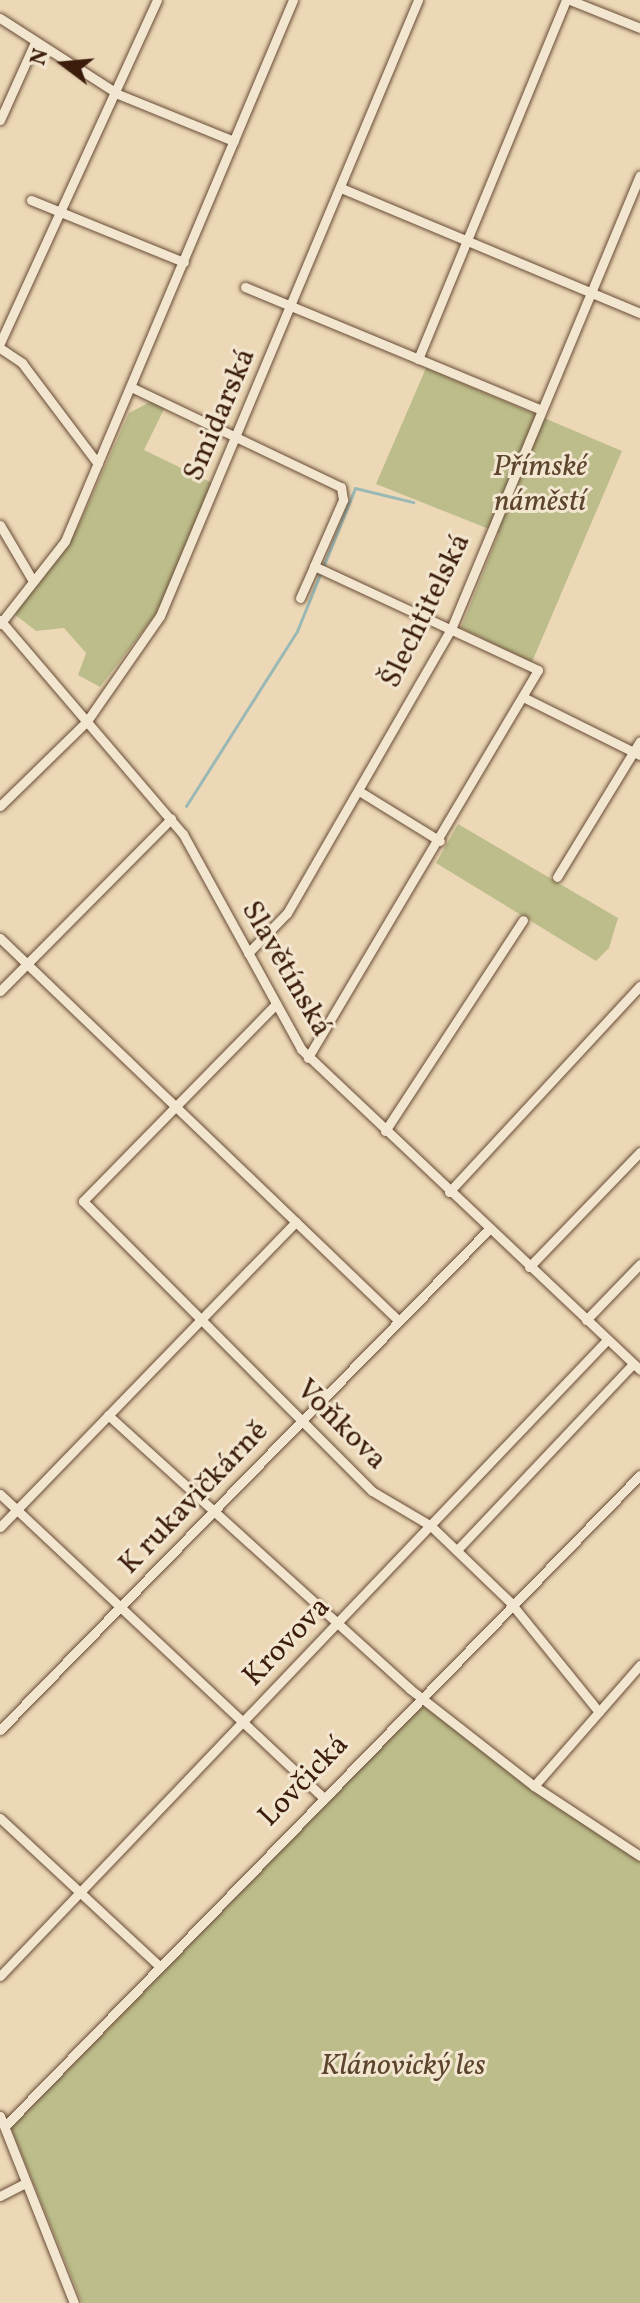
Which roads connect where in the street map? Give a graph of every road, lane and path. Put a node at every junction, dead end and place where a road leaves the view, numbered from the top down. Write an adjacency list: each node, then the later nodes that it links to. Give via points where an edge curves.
1 (157, 0): 8 (street)
2 (293, 0): 10 (street)
3 (418, 0): 12 (street, Smidarská)
4 (568, 0): 6 (street); 15 (street)
5 (0, 18): 7 (street)
6 (640, 28)
7 (35, 42): 8 (street); 9 (street)
8 (118, 94): 10 (street); 14 (street)
9 (0, 120)
10 (234, 141): 16 (street)
11 (640, 176): 18 (street, Šlechtitelská)
12 (341, 188): 15 (street); 19 (street, Smidarská)
13 (31, 200): 14 (street)
14 (62, 212): 16 (street); 21 (street)
15 (467, 240): 18 (street); 22 (street)
16 (184, 262): 23 (street)
17 (245, 287): 19 (street)
18 (593, 293): 20 (street); 24 (street, Šlechtitelská)
19 (292, 305): 22 (street); 25 (street, Smidarská)
20 (640, 313)
21 (0, 346): 26 (street, via 22,363)
22 (418, 359): 24 (street)
23 (133, 388): 25 (street); 26 (street)
24 (542, 410): 32 (street, Šlechtitelská)
25 (239, 435): 28 (street, via 328,478 344,498); 34 (street, Smidarská, via 160,616)
26 (98, 464): 29 (street, via 65,541)
27 (0, 525): 29 (street)
28 (320, 570): 30 (street); 32 (street)
29 (33, 581): 31 (street)
30 (300, 598)
31 (1, 622): 34 (street, Slavětínská)
32 (451, 629): 33 (street, via 538,670); 37 (street, Šlechtitelská)
33 (525, 698): 36 (street); 40 (street)
34 (87, 721): 38 (street, Smidarská); 39 (street, Slavětínská)
35 (640, 741): 36 (street)
36 (637, 753): 41 (street)
37 (359, 791): 40 (street); 44 (street, Šlechtitelská, via 287,913)
38 (0, 806)
39 (171, 819): 44 (street, Slavětínská); 45 (street)
40 (440, 841): 49 (street)
41 (557, 877)
42 (523, 920): 51 (street)
43 (0, 938): 45 (street)
44 (248, 953): 48 (street, Slavětínská)
45 (27, 965): 47 (street); 50 (street)
46 (640, 986): 53 (street)
47 (0, 991)
48 (276, 1004): 49 (street, Slavětínská); 50 (street)
49 (308, 1058): 51 (street, Slavětínská)
50 (174, 1107): 54 (street); 58 (street, Voňkova, via 83,1201)
51 (385, 1131): 53 (street, Slavětínská)
52 (640, 1152): 57 (street)
53 (449, 1192): 55 (street, Slavětínská)
54 (296, 1222): 58 (street); 60 (street)
55 (489, 1229): 57 (street, Slavětínská); 60 (street, K rukavičkárně)
56 (640, 1264): 59 (street)
57 (529, 1267): 59 (street, Slavětínská)
58 (201, 1318): 63 (street); 64 (street, Voňkova)
59 (586, 1320): 61 (street, Slavětínská)
60 (399, 1321): 64 (street, K rukavičkárně)
61 (607, 1340): 62 (street, Slavětínská); 69 (street, Krovova)
62 (637, 1367): 71 (street)
63 (108, 1415): 67 (street); 68 (street)
64 (302, 1421): 68 (street, K rukavičkárně); 69 (street, Voňkova, via 372,1491)
65 (640, 1475): 73 (street, Lovčická)
66 (0, 1494): 67 (street)
67 (17, 1509): 70 (street); 72 (street)
68 (212, 1513): 72 (street, K rukavičkárně); 74 (street)
69 (431, 1526): 71 (street, Voňkova); 74 (street, Krovova)
70 (0, 1527)
71 (457, 1550): 73 (street, Voňkova)
72 (120, 1608): 78 (street); 79 (street, K rukavičkárně)
73 (513, 1608): 76 (street, Lovčická); 77 (street, Voňkova)
74 (338, 1625): 76 (street); 78 (street, Krovova)
75 (640, 1665): 77 (street)
76 (423, 1695): 80 (street); 81 (street, Lovčická)
77 (599, 1712): 80 (street)
78 (243, 1722): 81 (street); 84 (street, Krovova)
79 (0, 1730)
80 (534, 1786): 83 (street)
81 (322, 1796): 85 (street, Lovčická)
82 (0, 1818): 84 (street)
83 (640, 1856)
84 (81, 1891): 85 (street); 86 (street, Krovova)
85 (159, 1966): 87 (street, Lovčická)
86 (0, 1976)
87 (3, 2120): 88 (street)
88 (26, 2183): 89 (street); 90 (street)
89 (0, 2196)
90 (74, 2303)

